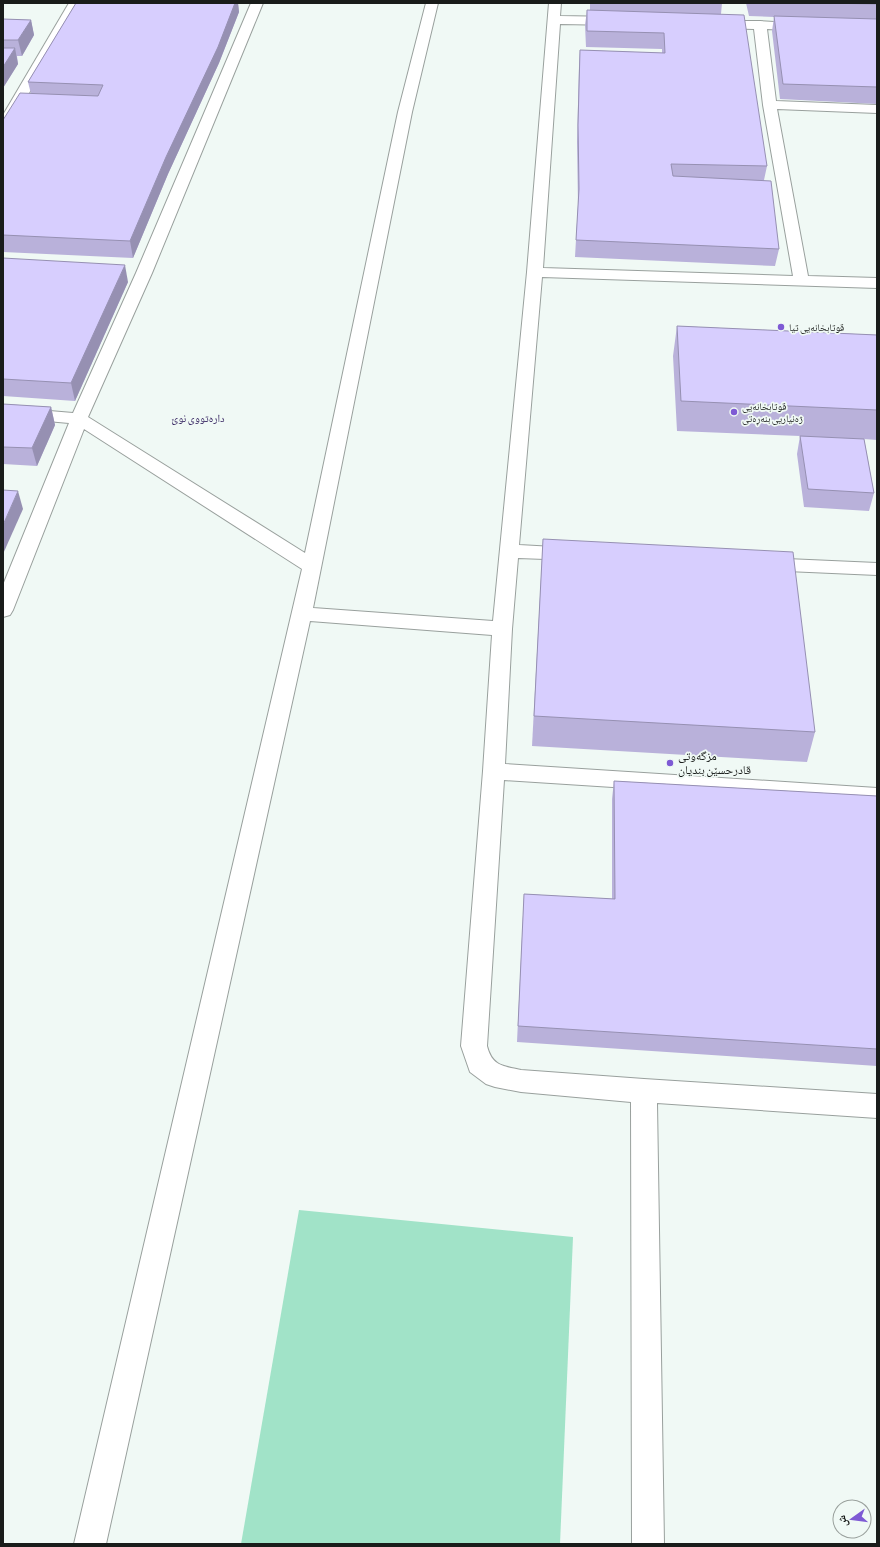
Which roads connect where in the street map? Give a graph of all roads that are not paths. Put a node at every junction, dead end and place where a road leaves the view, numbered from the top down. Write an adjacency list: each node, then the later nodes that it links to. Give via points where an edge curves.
1 (76, 3): 11 (street)
2 (432, 3): 22 (street, via 405,112)
3 (250, 5): 14 (street)
4 (554, 11): 5 (street); 13 (street)
5 (625, 22)
6 (704, 24): 7 (street)
7 (760, 25): 8 (street); 9 (street)
8 (814, 27)
9 (770, 105): 10 (street); 15 (street)
10 (877, 109)
11 (3, 126)
12 (129, 272): 14 (street)
13 (535, 272): 15 (street); 19 (street)
14 (144, 273): 18 (street)
15 (802, 280): 16 (street)
16 (877, 283)
17 (3, 412): 18 (street)
18 (78, 419): 22 (street); 24 (street)
19 (509, 551): 20 (street); 26 (street)
20 (587, 555)
21 (744, 562): 23 (street)
22 (311, 566): 25 (street)
23 (877, 569)
24 (3, 610)
25 (302, 614): 26 (street); 31 (street)
26 (502, 629): 27 (street)
27 (494, 771): 28 (street); 29 (street, via 474,1046 479,1064 495,1076 521,1081)
28 (877, 796)
29 (644, 1091): 30 (street); 32 (street)
30 (877, 1106)
31 (90, 1544)
32 (648, 1544)

